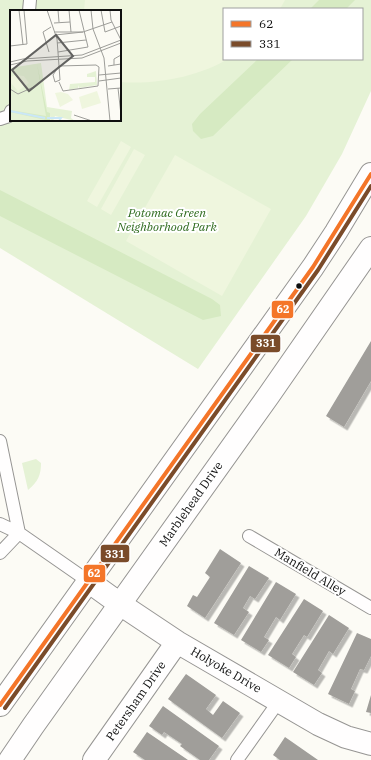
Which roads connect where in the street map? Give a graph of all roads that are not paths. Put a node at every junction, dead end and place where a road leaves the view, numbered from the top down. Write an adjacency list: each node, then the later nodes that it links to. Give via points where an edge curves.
1 (30, 0): 2 (lane)
2 (29, 10)
3 (10, 114): 4 (lane)
4 (0, 119)
5 (371, 174): 12 (street, via 313,267)
6 (371, 248): 13 (street, Marblehead Drive)
7 (1, 446): 9 (lane)
8 (0, 524): 9 (lane)
9 (19, 533): 11 (lane); 12 (lane)
10 (249, 536): 14 (lane, Manfield Alley)
11 (0, 553)
12 (88, 581): 13 (street, Holyoke Drive); 17 (street)
13 (120, 604): 15 (street, Holyoke Drive); 20 (street, Marblehead Drive)
14 (371, 608)
15 (177, 642): 16 (street, Holyoke Drive); 21 (street, Petersham Drive)
16 (279, 701): 18 (street, Holyoke Drive, via 318,724 346,737); 22 (lane)
17 (0, 704)
18 (371, 744)
19 (371, 751): 23 (street)
20 (10, 760)
21 (94, 760)
22 (237, 760)
23 (367, 760)

